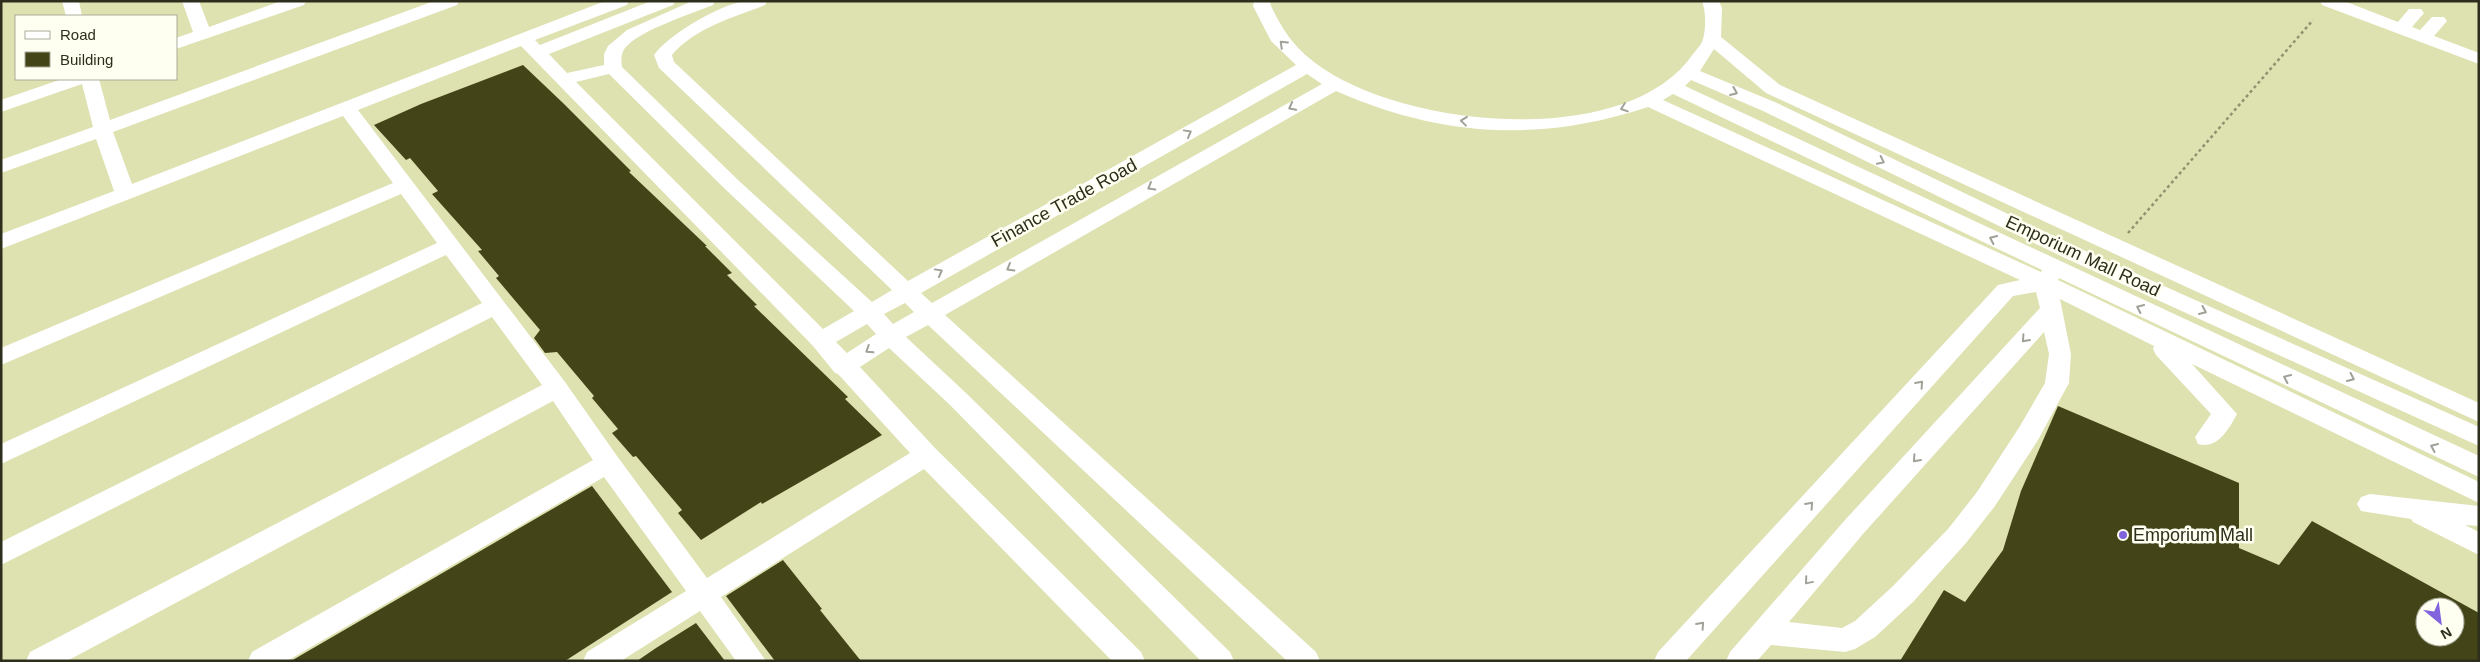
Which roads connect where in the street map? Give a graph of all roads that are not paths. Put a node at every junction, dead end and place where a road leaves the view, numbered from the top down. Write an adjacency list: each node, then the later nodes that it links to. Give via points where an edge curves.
1 (70, 1): 14 (street)
2 (190, 1): 17 (street)
3 (451, 1): 34 (street)
4 (620, 1): 12 (street)
5 (667, 1): 21 (street)
6 (707, 1): 24 (street, via 632,34 617,45 612,58)
7 (759, 1): 41 (street, via 684,35 662,55 665,64)
8 (1262, 1): 23 (street, one-way to 8, via 1276,37)
9 (1710, 1): 19 (street, via 1713,8)
10 (2328, 1): 16 (street)
11 (295, 2): 17 (street)
12 (588, 6): 21 (street)
13 (2415, 13): 16 (street)
14 (74, 15)
15 (2438, 21): 18 (street)
16 (2400, 29): 18 (street)
17 (203, 35): 20 (street)
18 (2422, 37): 22 (street)
19 (1712, 39): 25 (street); 52 (street, via 1773,89)
20 (178, 43)
21 (531, 46): 26 (street); 33 (street)
22 (2479, 59)
23 (1306, 66): 29 (street); 41 (street, Finance Trade Road, one-way to 23)
24 (613, 68): 26 (street); 44 (street)
25 (1689, 74): 30 (street); 54 (street, Emporium Mall Road, one-way to 54, via 1770,108 2072,252)
26 (563, 79): 47 (street)
27 (76, 80): 32 (street)
28 (90, 80): 34 (street)
29 (1335, 84): 31 (street, one-way to 29, via 1577,120 1493,125 1435,118 1381,104); 45 (street, one-way to 45)
30 (1672, 87): 31 (street); 40 (street, one-way to 30)
31 (1649, 100): 40 (street)
32 (1, 106)
33 (348, 108): 36 (street); 37 (street)
34 (103, 130): 35 (street); 37 (street)
35 (1, 167)
36 (405, 185): 39 (street); 49 (street)
37 (126, 194): 38 (street)
38 (1, 242)
39 (450, 246): 42 (street); 55 (street)
40 (2050, 275): 43 (street); 48 (street); 58 (street, one-way to 40); 76 (street, one-way to 40, via 2006,290)
41 (906, 291): 44 (street, Finance Trade Road); 45 (street)
42 (496, 306): 51 (street); 66 (street)
43 (2051, 310): 68 (street, one-way to 68, via 1854,527); 68 (street, via 2060,354 2057,383 1986,499 1957,536 1897,600 1865,629 1845,640)
44 (869, 312): 46 (street); 47 (street, Finance Trade Road)
45 (930, 314): 46 (street); 75 (street)
46 (890, 336): 50 (street, one-way to 50); 74 (street, via 958,399)
47 (821, 340): 50 (street)
48 (2168, 341): 53 (street, via 2164,349 2224,414); 59 (street)
49 (1, 357)
50 (843, 367): 56 (street)
51 (557, 388): 57 (street); 69 (street)
52 (2479, 413)
53 (2208, 437)
54 (2479, 437)
55 (1, 455)
56 (926, 455): 67 (street); 73 (street)
57 (608, 464): 67 (street); 70 (street)
58 (2479, 467)
59 (2479, 493)
60 (2370, 504): 61 (street)
61 (2410, 508): 62 (street); 63 (street)
62 (2479, 516)
63 (2444, 526): 64 (street); 65 (street)
64 (2479, 530)
65 (2479, 544)
66 (1, 554)
67 (702, 594): 71 (street); 72 (street)
68 (1765, 632): 77 (street)
69 (40, 661)
70 (262, 661)
71 (597, 661)
72 (752, 661)
73 (1131, 661)
74 (1220, 661)
75 (1306, 661)
76 (1668, 661)
77 (1740, 661)

